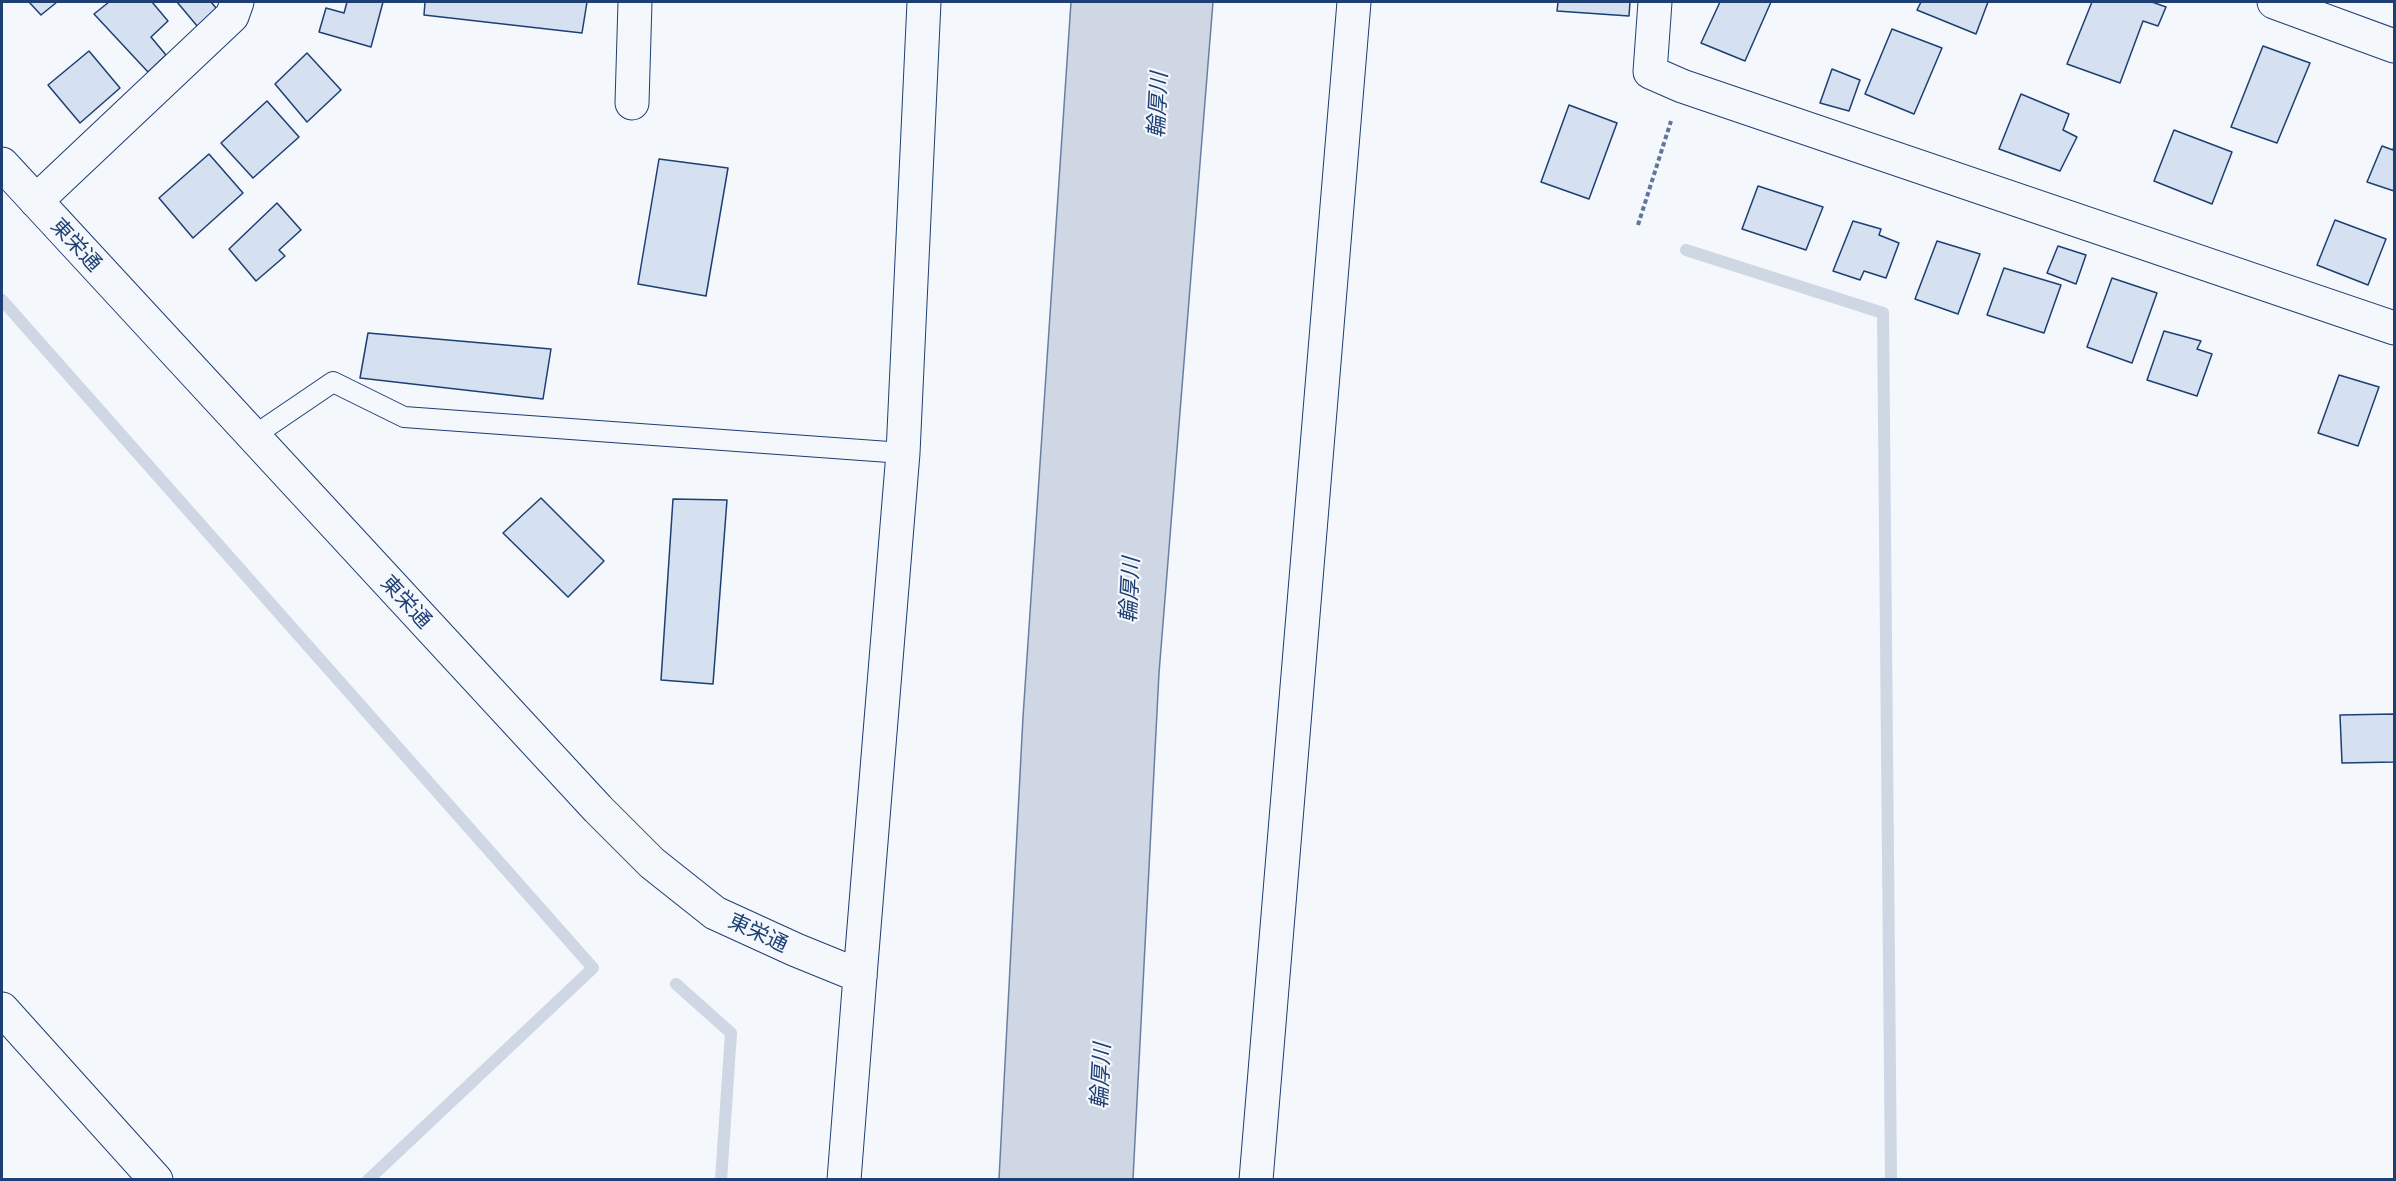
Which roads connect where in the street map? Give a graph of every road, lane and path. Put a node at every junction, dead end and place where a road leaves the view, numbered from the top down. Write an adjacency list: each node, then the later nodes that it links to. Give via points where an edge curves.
1 (237, 2): 11 (street, via 232,16)
2 (636, 2): 9 (street)
3 (924, 2): 15 (street)
4 (1354, 2): 20 (street)
5 (1655, 2): 8 (street, via 1650,72)
6 (2274, 2): 7 (street)
7 (2394, 46)
8 (1682, 86): 12 (path); 13 (street)
9 (632, 103)
10 (2, 164): 11 (street, 東栄通)
11 (36, 201): 14 (street, 東栄通)
12 (1638, 225)
13 (2394, 328)
14 (252, 437): 15 (lane, via 333,382 404,417); 16 (street, 東栄通, via 652,863 715,913)
15 (903, 453): 16 (street)
16 (860, 976): 19 (street)
17 (2, 1009): 18 (street)
18 (156, 1179)
19 (844, 1179)
20 (1256, 1179)

